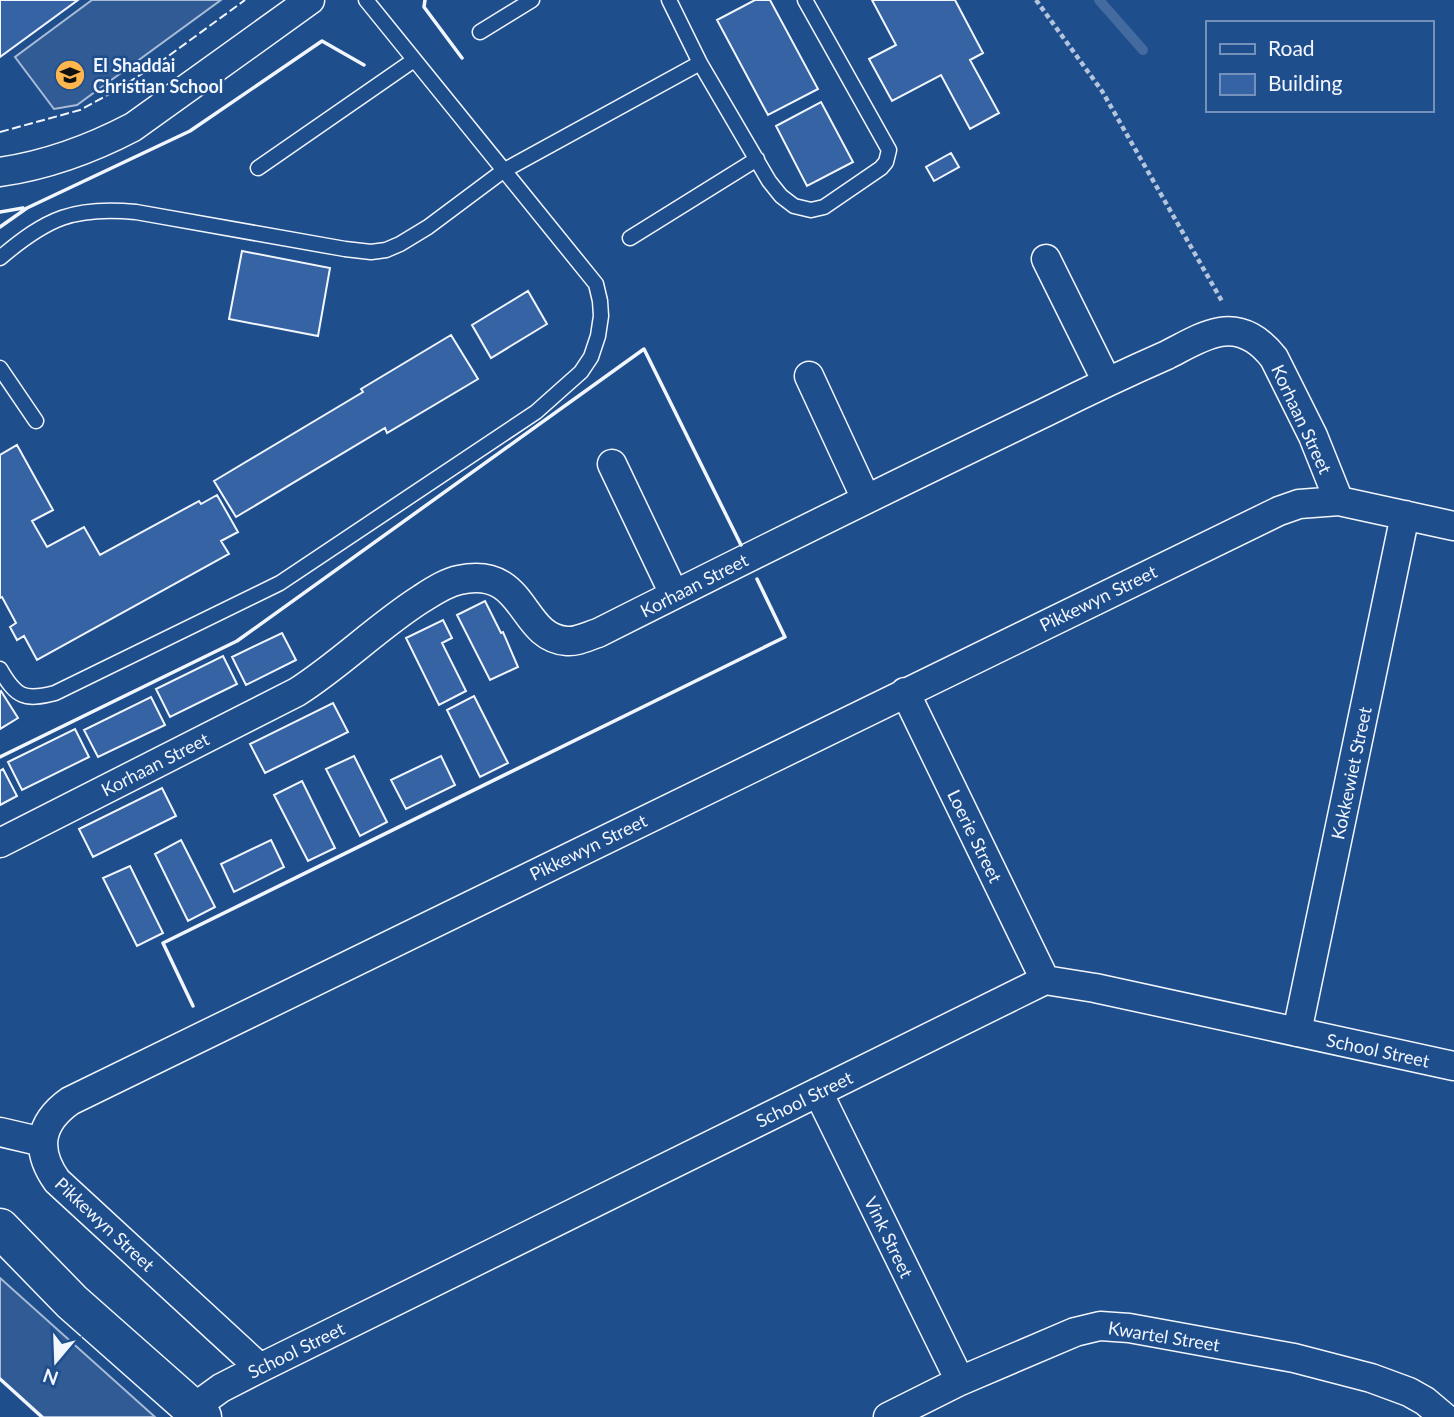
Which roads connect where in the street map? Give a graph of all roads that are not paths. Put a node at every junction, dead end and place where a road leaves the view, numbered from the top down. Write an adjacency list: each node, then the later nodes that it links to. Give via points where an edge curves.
1 (310, 0): 12 (street, via 133,127 68,157)
2 (366, 0): 7 (lane)
3 (531, 0): 6 (lane)
4 (669, 0): 8 (lane)
5 (805, 0): 9 (lane, via 889,150 886,162 824,207 811,210 794,206 781,196)
6 (480, 32)
7 (414, 60): 10 (lane); 11 (lane)
8 (700, 63): 9 (lane); 11 (lane)
9 (757, 159): 13 (lane)
10 (258, 168)
11 (503, 171): 14 (lane, via 428,227 386,250 345,249 107,209 58,219 31,232); 26 (lane, via 596,284 601,309 598,336 581,372 536,412 280,583 55,693 38,697 18,693)
12 (0, 172)
13 (630, 237)
14 (0, 258)
15 (1046, 259): 18 (street)
16 (0, 368): 19 (lane)
17 (809, 376): 21 (street)
18 (1107, 382): 21 (street, Korhaan Street); 22 (street, Korhaan Street, via 1212,334 1245,334 1257,340 1274,359)
19 (36, 421)
20 (612, 464): 25 (street)
21 (866, 499): 25 (street, Korhaan Street)
22 (1339, 501): 23 (street, Pikkewyn Street); 27 (street, Pikkewyn Street, via 1298,504 1279,511)
23 (1405, 515): 24 (street, Pikkewyn Street); 30 (street, Kokkewiet Street)
24 (1454, 526)
25 (674, 594): 28 (street, Korhaan Street, via 598,633 567,641 540,628 502,584 490,579 456,580 395,615 297,692)
26 (0, 669)
27 (905, 692): 29 (street, Loerie Street); 34 (street, Pikkewyn Street, via 70,1101 51,1118)
28 (0, 843)
29 (1045, 980): 30 (street, School Street); 32 (street, School Street)
30 (1297, 1032): 31 (street, School Street)
31 (1454, 1066)
32 (818, 1093): 38 (street, School Street); 39 (street, Vink Street)
33 (0, 1132): 34 (street)
34 (43, 1142): 38 (street, Pikkewyn Street, via 46,1163 57,1181)
35 (0, 1228): 37 (main road)
36 (0, 1251): 37 (main road)
37 (72, 1302): 40 (main road)
38 (260, 1368): 40 (street, School Street, via 221,1388)
39 (960, 1381): 41 (street, Kwartel Street); 42 (street, Kwartel Street, via 1075,1332 1114,1327 1294,1358 1371,1378 1409,1392)
40 (197, 1413)
41 (888, 1417)
42 (1444, 1417)

